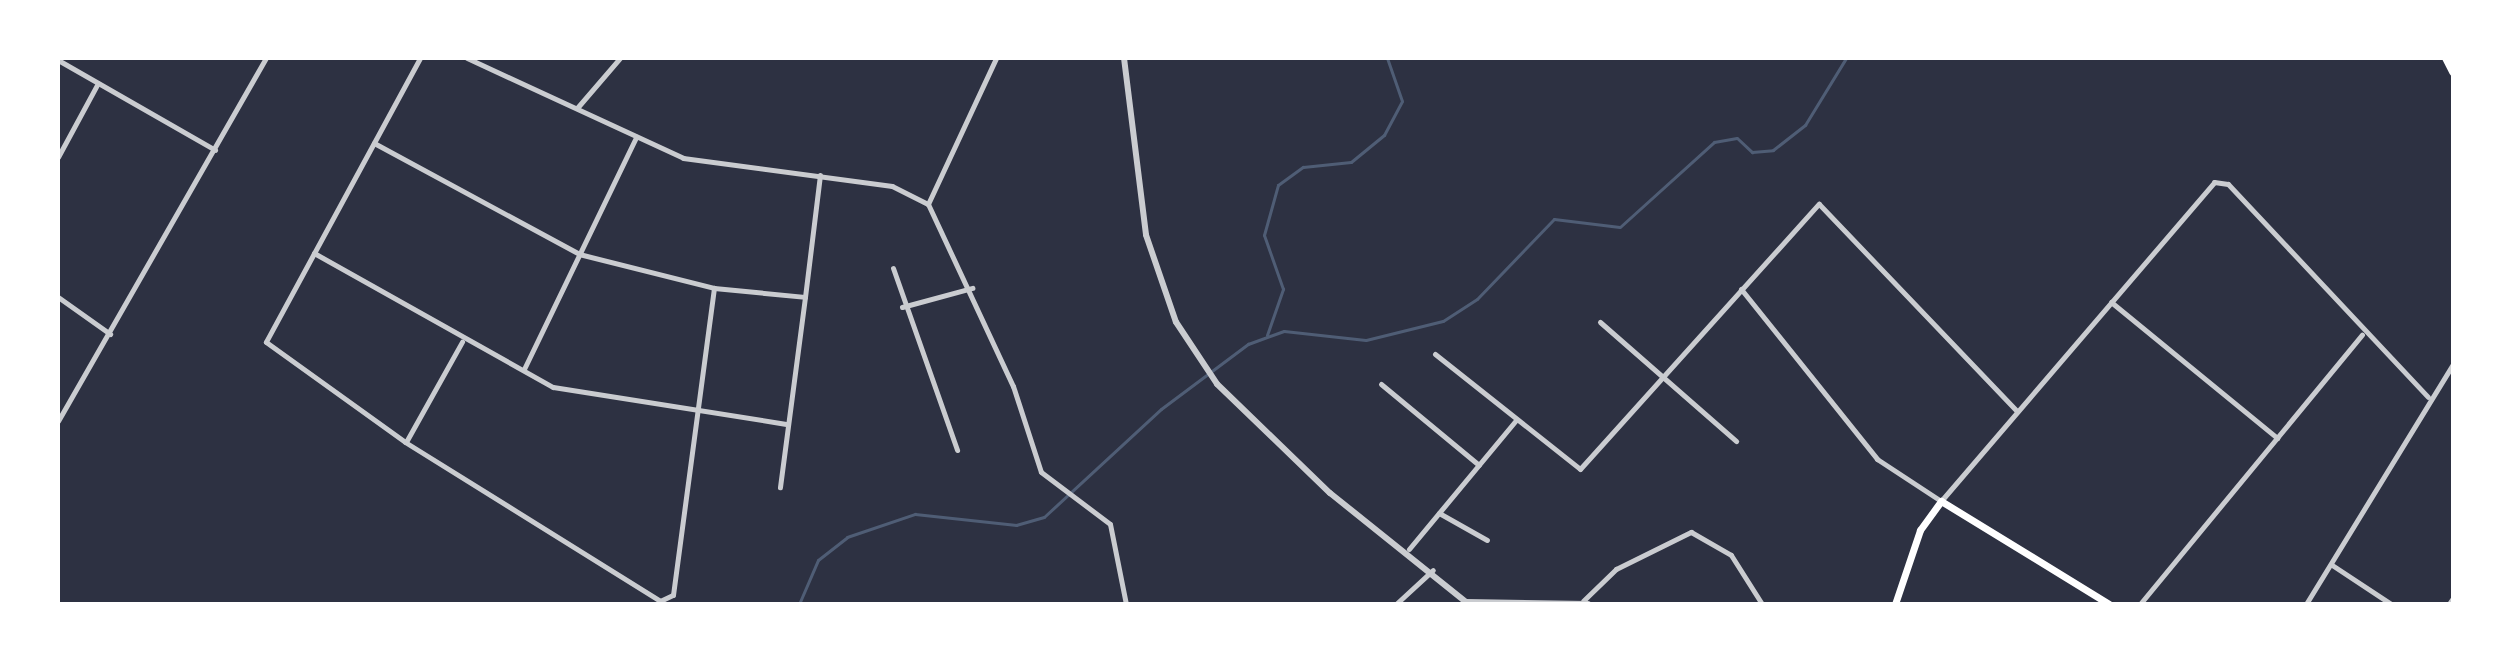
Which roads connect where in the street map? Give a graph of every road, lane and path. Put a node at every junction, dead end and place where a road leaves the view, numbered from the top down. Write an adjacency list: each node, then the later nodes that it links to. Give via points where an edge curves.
1 (266, 58): 14 (street)
2 (420, 58): 13 (street)
3 (467, 58): 11 (street)
4 (620, 58): 11 (street)
5 (996, 58): 17 (street)
6 (1124, 58): 52 (street, via 1146,235 1191,351 1217,384 1330,493)
7 (2446, 58): 9 (highway)
8 (58, 60): 10 (street)
9 (2453, 72)
10 (98, 83): 14 (street); 15 (street)
11 (577, 108): 12 (street)
12 (636, 137): 16 (street, via 683,158); 19 (street)
13 (374, 143): 18 (street); 19 (street)
14 (215, 150): 29 (street)
15 (58, 157)
16 (820, 175): 17 (street, via 892,186); 25 (street)
17 (928, 204): 22 (street)
18 (314, 253): 31 (street); 45 (street, via 266,342)
19 (579, 254): 21 (street); 34 (street)
20 (893, 268): 27 (street)
21 (714, 288): 25 (street); 39 (street)
22 (972, 288): 27 (street); 57 (street, via 1041,472 1094,508 1120,547)
23 (1741, 289): 35 (street); 38 (street, via 1819,204); 49 (street, via 1877,459)
24 (58, 297): 29 (street)
25 (805, 297): 42 (street)
26 (2111, 302): 30 (street, via 2198,192 2214,182 2228,184); 38 (street); 43 (street)
27 (902, 307): 46 (street)
28 (1600, 322): 35 (street)
29 (110, 334): 41 (street)
30 (2362, 335): 37 (street); 43 (street)
31 (462, 342): 34 (street); 45 (street)
32 (1435, 354): 40 (street)
33 (2453, 364): 37 (street)
34 (524, 369): 39 (street, via 553,387)
35 (1663, 376): 40 (street, via 1580,469); 44 (street)
36 (1381, 384): 47 (street)
37 (2428, 397): 53 (street)
38 (2017, 411): 49 (street)
39 (697, 414): 42 (street); 45 (street, via 673,595 660,601)
40 (1516, 420): 47 (street)
41 (58, 421)
42 (786, 424): 48 (street)
43 (2277, 438): 62 (street)
44 (1736, 441)
45 (405, 442)
46 (957, 450)
47 (1479, 465): 50 (street)
48 (780, 487)
49 (1941, 501): 60 (main road, via 1920,530); 61 (main road)
50 (1439, 513): 51 (street); 52 (street)
51 (1487, 540)
52 (1409, 549): 54 (street)
53 (2332, 565): 63 (street); 64 (street)
54 (1433, 570): 56 (street, via 1466,602); 58 (street)
55 (2453, 598): 65 (street)
56 (1586, 602): 59 (street, via 1616,569 1691,532 1731,555)
57 (1126, 604)
58 (1396, 604)
59 (1762, 604)
60 (1895, 604)
61 (2109, 604)
62 (2140, 604)
63 (2306, 604)
64 (2391, 604)
65 (2449, 604)

